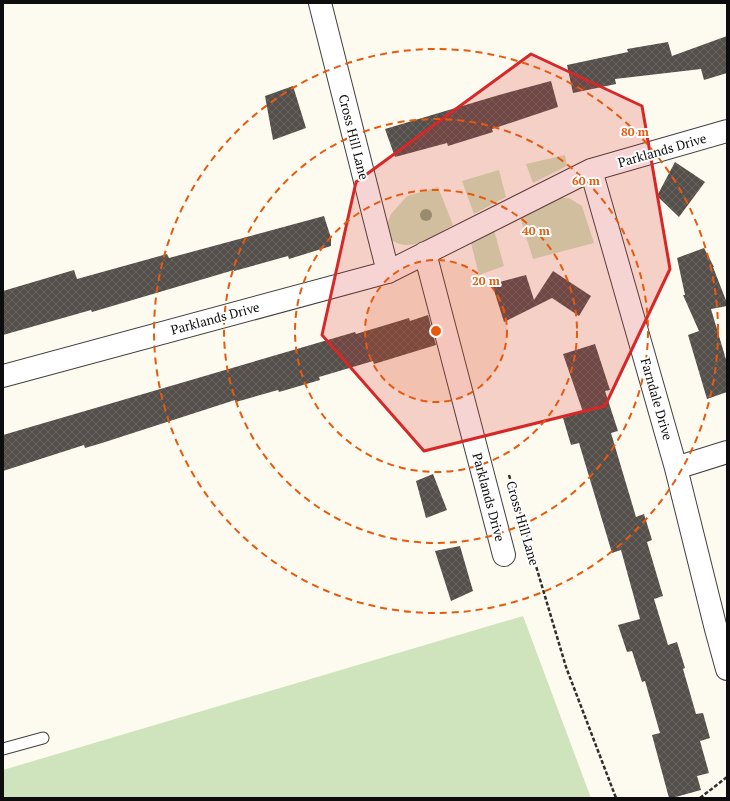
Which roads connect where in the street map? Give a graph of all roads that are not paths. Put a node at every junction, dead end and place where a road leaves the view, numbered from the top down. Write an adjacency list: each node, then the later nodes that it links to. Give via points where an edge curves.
1 (320, 3): 5 (street, Cross Hill Lane)
2 (727, 131): 3 (street, Parklands Drive)
3 (591, 170): 4 (street, Parklands Drive); 8 (street, Farndale Drive)
4 (425, 253): 5 (street, Parklands Drive); 9 (street, Parklands Drive)
5 (388, 272): 6 (street, Parklands Drive)
6 (3, 376)
7 (727, 452): 8 (street)
8 (676, 468): 10 (street, Farndale Drive)
9 (504, 555)
10 (722, 634): 11 (street, Farndale Drive)
11 (727, 668)
12 (43, 738): 13 (lane)
13 (3, 750)

